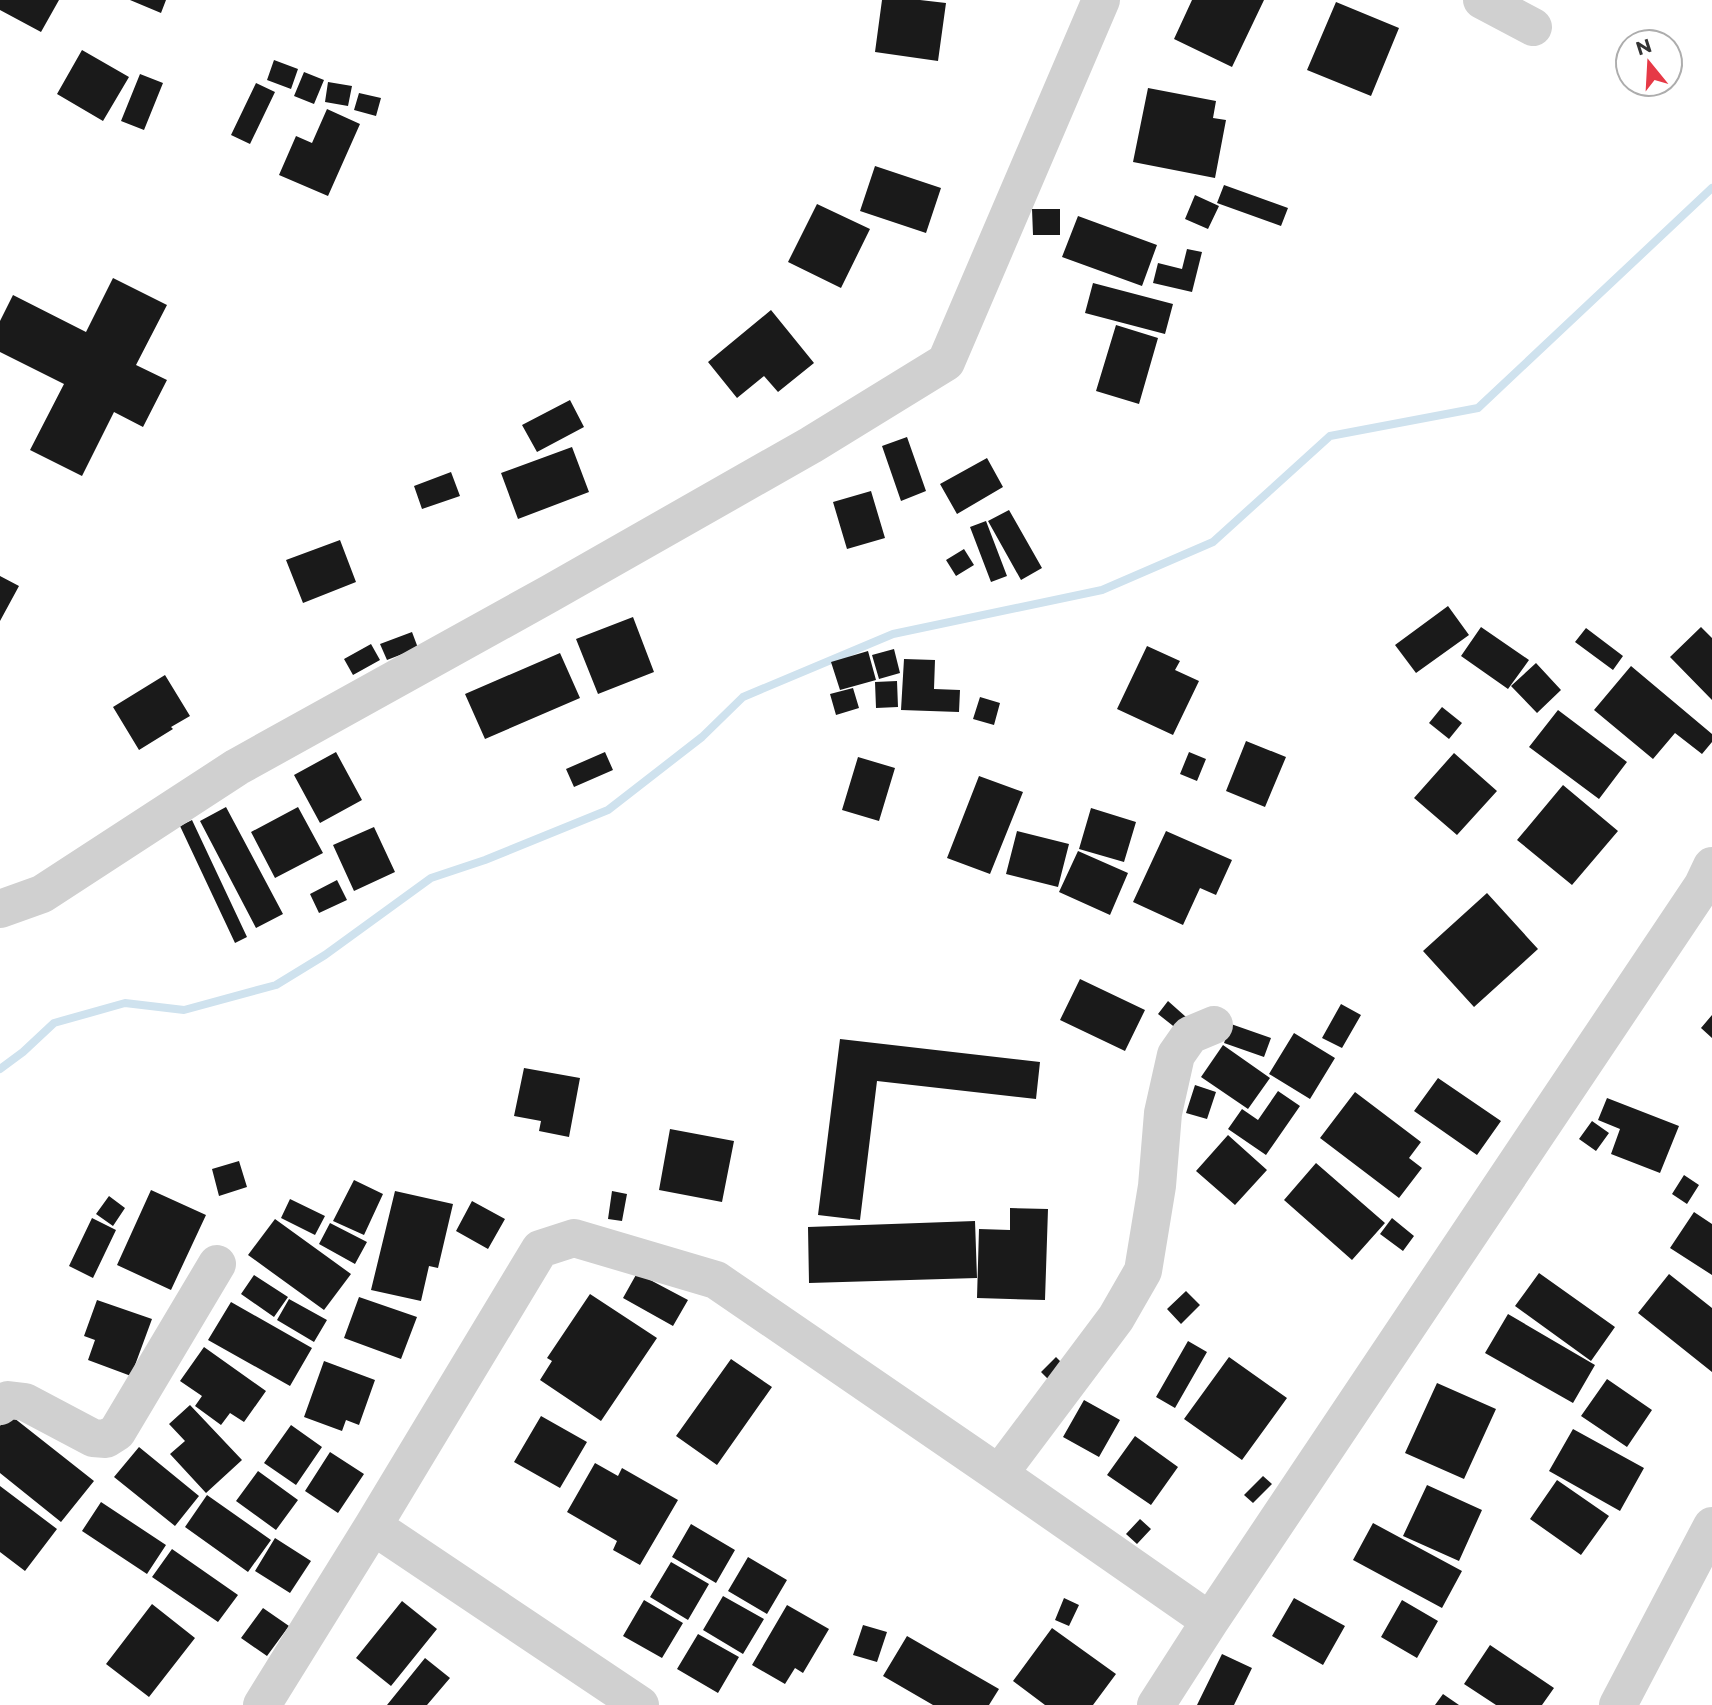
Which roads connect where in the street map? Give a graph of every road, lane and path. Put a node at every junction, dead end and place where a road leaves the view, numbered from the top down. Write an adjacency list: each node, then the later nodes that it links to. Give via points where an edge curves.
1 (1101, 0): 5 (street, via 946,362 811,445 237,767 43,894)
2 (1482, 0): 3 (street)
3 (1533, 27)
4 (1709, 879): 12 (street)
5 (0, 909)
6 (1214, 1025): 9 (street, via 1190,1035 1176,1055 1163,1113 1143,1271 1116,1318)
7 (217, 1264): 8 (street, via 117,1432 106,1439 93,1438 24,1402 8,1400)
8 (0, 1406)
9 (999, 1474): 10 (street, via 716,1280 574,1238 540,1249); 12 (street)
10 (373, 1526): 13 (street); 14 (street)
11 (1712, 1527): 16 (street)
12 (1210, 1621): 15 (street)
13 (262, 1705)
14 (640, 1705)
15 (1156, 1705)
16 (1618, 1705)

